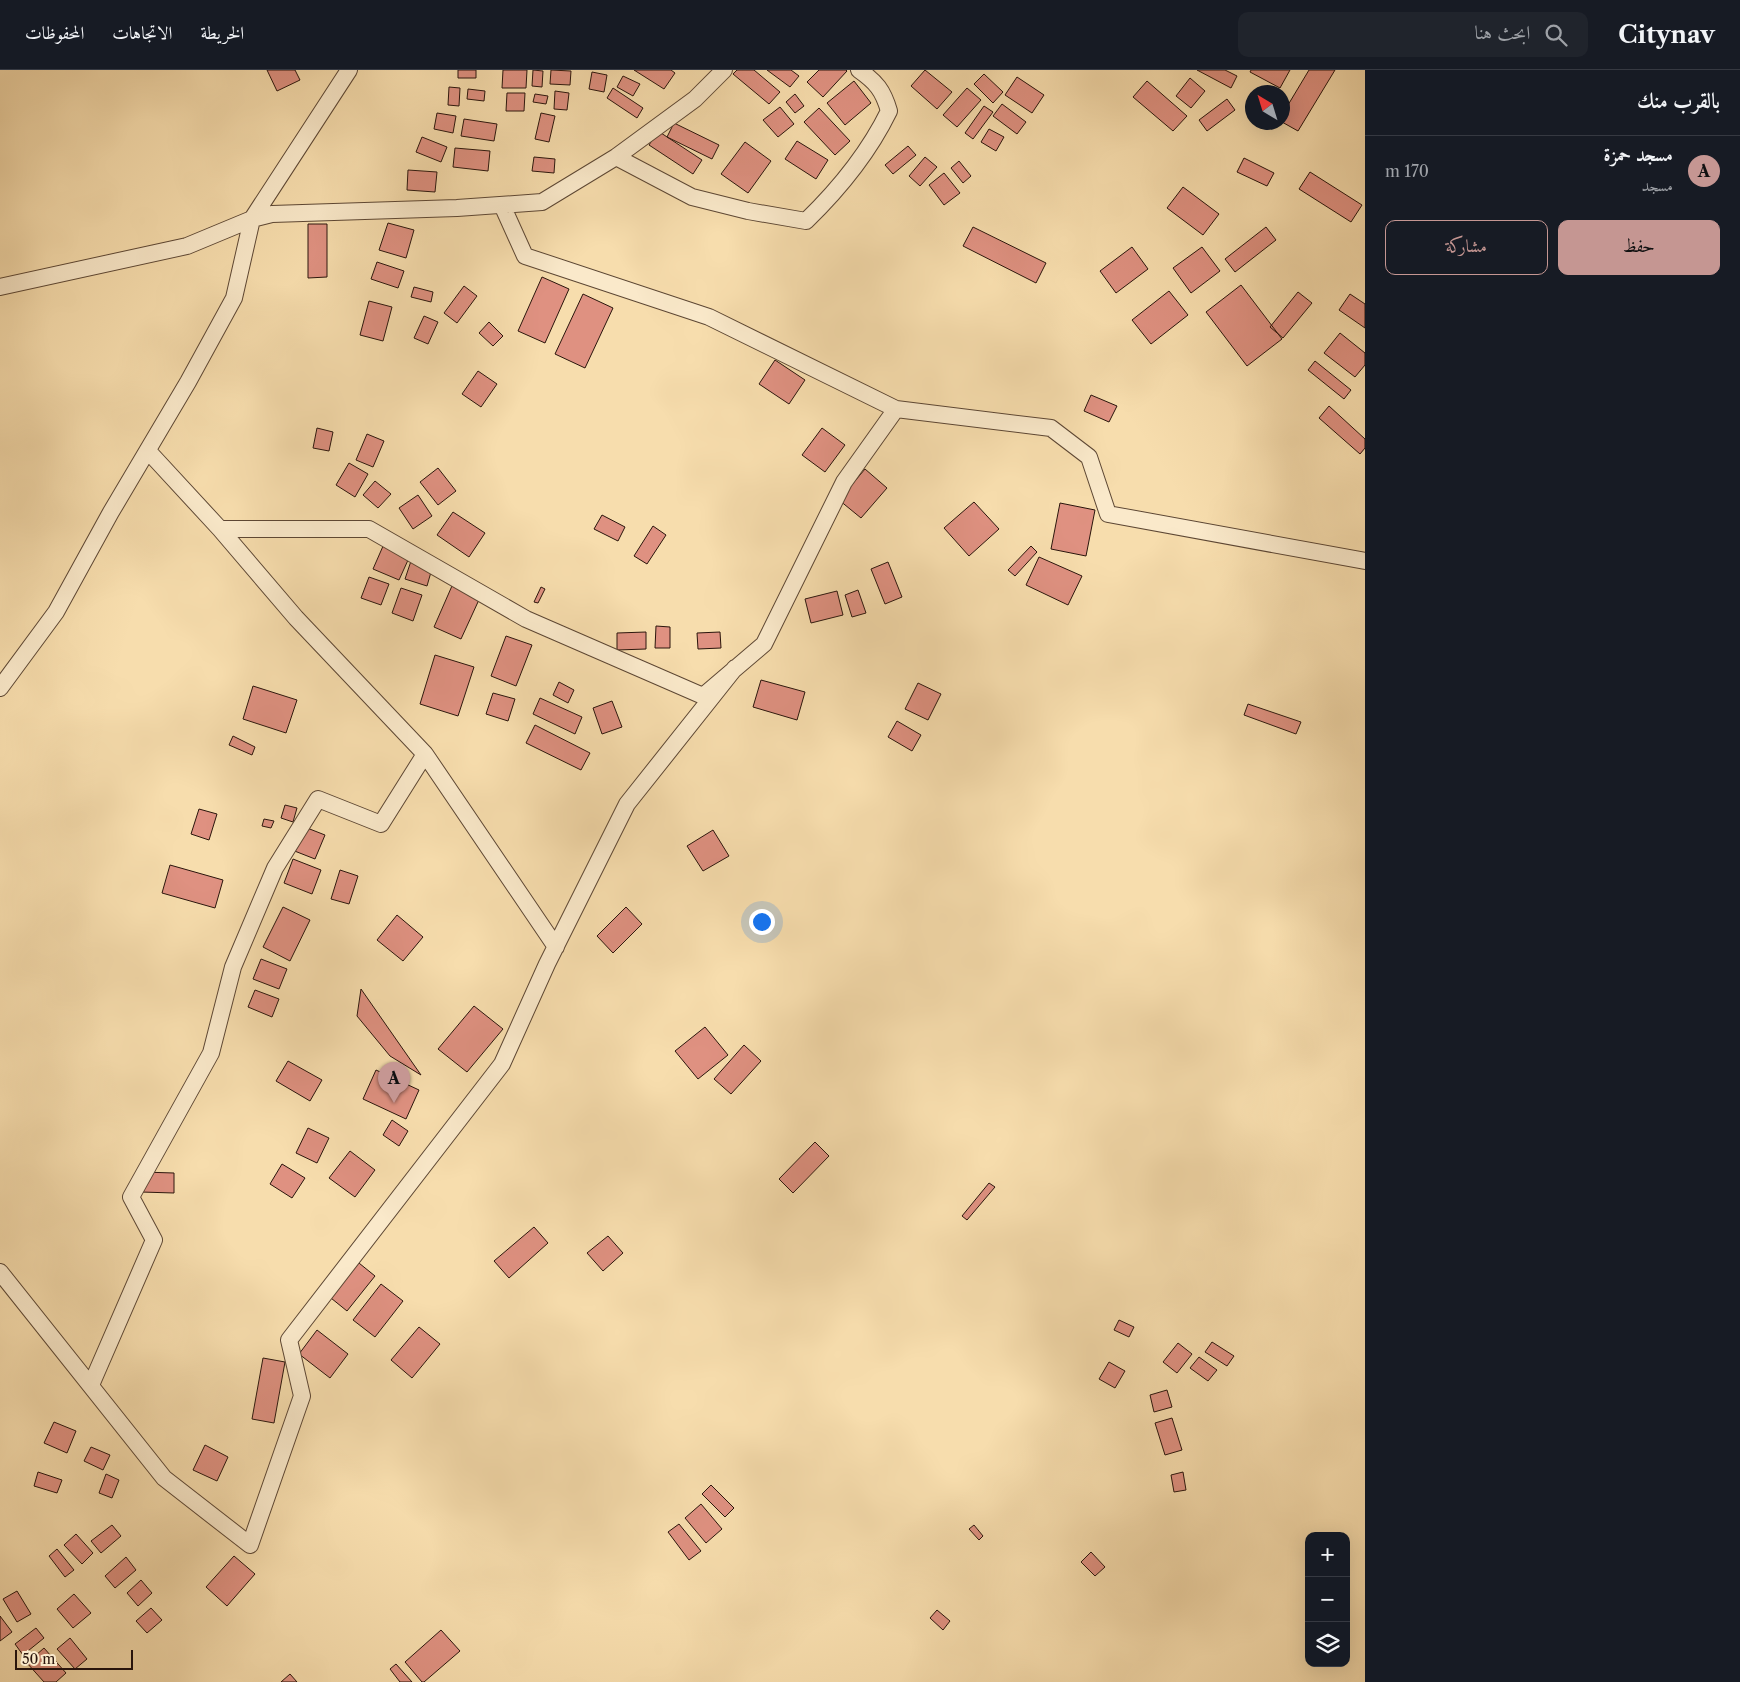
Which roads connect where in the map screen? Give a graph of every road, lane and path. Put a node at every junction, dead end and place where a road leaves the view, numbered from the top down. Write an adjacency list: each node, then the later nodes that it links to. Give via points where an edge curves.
1 (349, 70): 6 (street)
2 (724, 70): 4 (street, via 695,99)
3 (858, 70): 4 (street, via 874,81 885,97 889,112 880,131 832,196 806,221 692,197)
4 (616, 157): 5 (street, via 542,202)
5 (502, 205): 6 (street, via 272,214); 8 (street, via 525,256 709,317)
6 (252, 219): 7 (street, via 187,246); 9 (street, via 234,298)
7 (0, 287)
8 (896, 409): 11 (street, via 1051,428 1089,457 1108,514); 12 (street, via 844,482 764,644)
9 (148, 450): 10 (street); 13 (street, via 56,612)
10 (220, 529): 12 (street, via 369,529 526,619 703,696); 14 (street, via 296,618)
11 (1365, 561)
12 (735, 668): 15 (street, via 627,804)
13 (0, 688)
14 (425, 754): 15 (street); 17 (street, via 381,824 318,799 275,868 233,967 211,1054 131,1197 154,1240)
15 (556, 947): 17 (street, via 502,1064 289,1340 302,1396 250,1545 164,1478)
16 (0, 1272): 17 (street)
17 (91, 1385)

